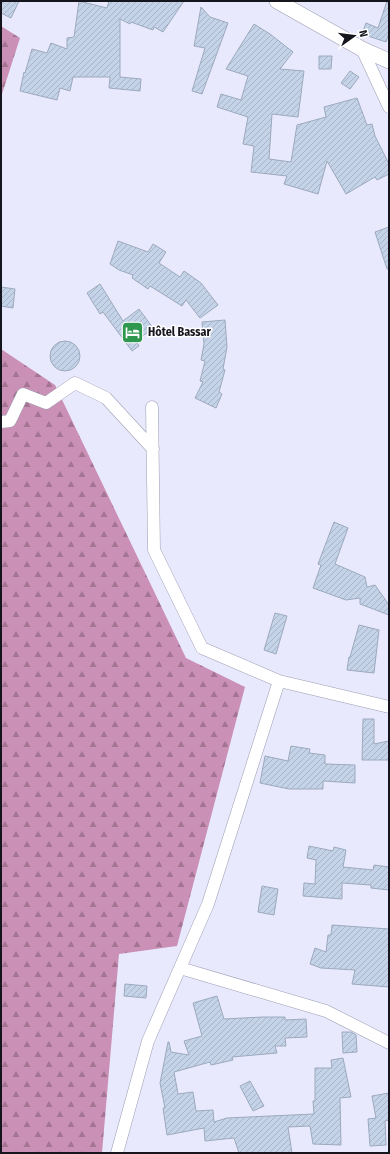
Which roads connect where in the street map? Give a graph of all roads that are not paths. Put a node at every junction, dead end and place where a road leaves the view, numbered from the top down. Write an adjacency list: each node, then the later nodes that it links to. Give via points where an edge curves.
1 (277, 1): 2 (street)
2 (362, 48): 3 (street); 4 (street)
3 (389, 61)
4 (389, 107)
5 (152, 407): 7 (street)
6 (1, 422): 7 (street, via 10,421 23,394 46,403 75,383 106,398)
7 (152, 449): 8 (street, via 154,550 202,648)
8 (279, 681): 9 (street); 10 (street, via 208,904)
9 (389, 707)
10 (180, 968): 11 (street, via 326,1011); 12 (street, via 148,1041)
11 (389, 1043)
12 (117, 1153)

